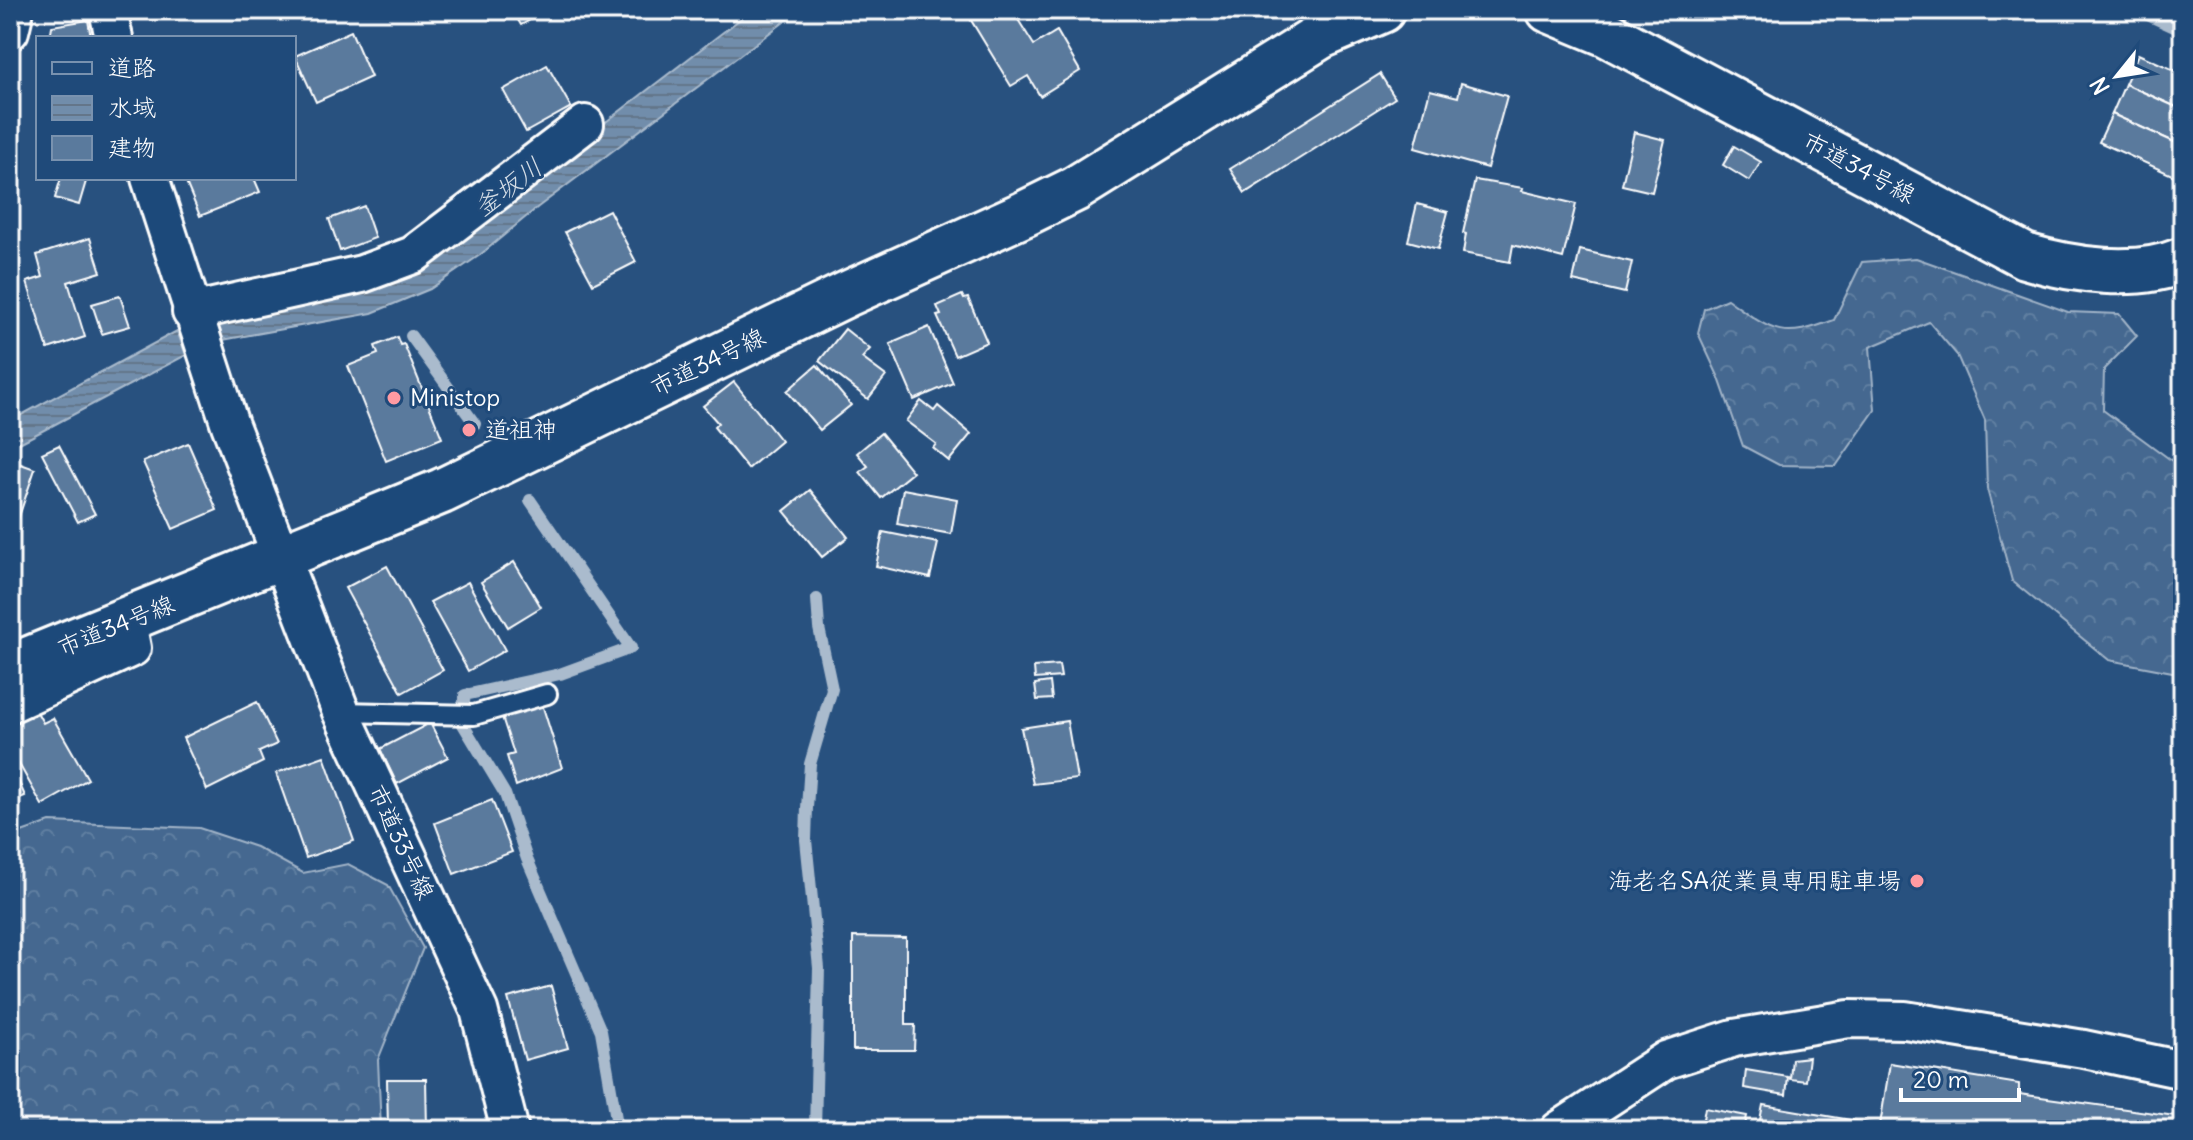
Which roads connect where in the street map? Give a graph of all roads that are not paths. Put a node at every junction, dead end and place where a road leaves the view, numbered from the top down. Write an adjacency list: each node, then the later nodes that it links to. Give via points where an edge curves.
1 (15, 10): 5 (street)
2 (108, 10): 6 (street)
3 (1549, 10): 9 (street, 市道34号線, via 1607,34 2025,256 2069,269 2110,271)
4 (1365, 13): 11 (street, 市道34号線, via 1075,189 442,491)
5 (10, 31)
6 (114, 36)
7 (585, 124): 10 (street, via 413,255 362,274)
8 (151, 180): 10 (street, 市道33号線)
9 (2183, 260)
10 (191, 312): 11 (street, 市道33号線)
11 (281, 557): 12 (street, 市道34号線); 16 (street, 市道33号線)
12 (127, 623): 13 (street, 市道34号線); 15 (street, via 132,648)
13 (10, 667)
14 (547, 694): 16 (lane, via 474,715)
15 (10, 704)
16 (341, 712): 18 (street, 市道33号線, via 479,1010)
17 (2183, 1070): 19 (street, via 1905,1020 1849,1019 1734,1038 1666,1060)
18 (510, 1130)
19 (1559, 1130)

